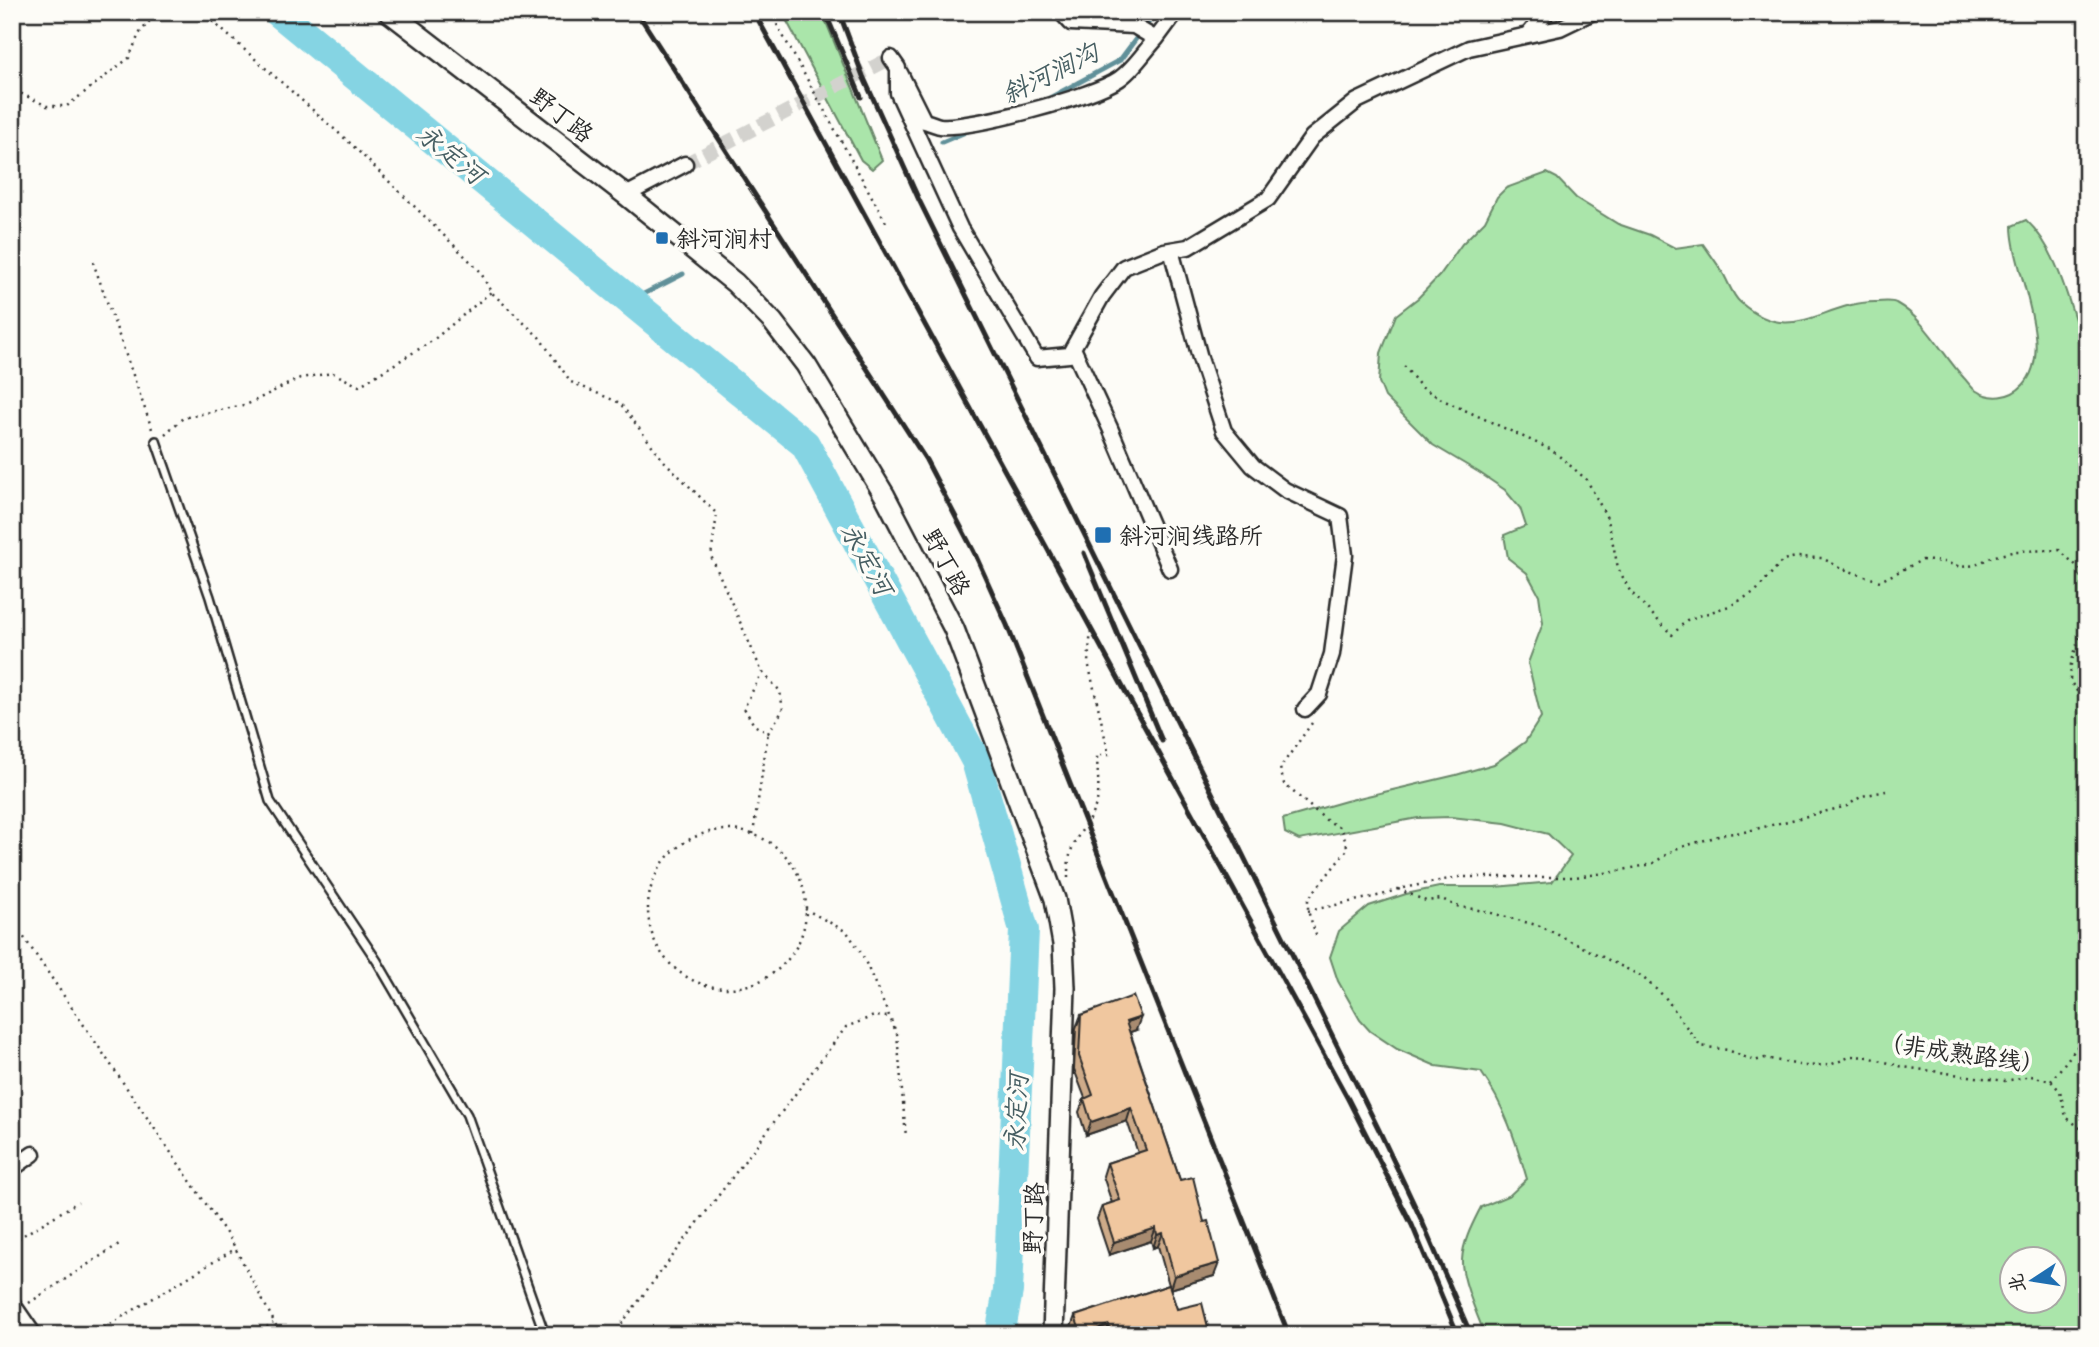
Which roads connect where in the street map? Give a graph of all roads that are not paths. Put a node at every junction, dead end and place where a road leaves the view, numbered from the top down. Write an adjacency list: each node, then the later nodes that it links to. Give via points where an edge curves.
1 (389, 12): 9 (main road, 野丁路)
2 (1061, 12): 7 (street, via 1071,23 1134,26)
3 (1176, 12): 7 (street)
4 (1547, 12): 6 (street)
5 (1593, 12): 6 (street, via 1560,28)
6 (1528, 35): 10 (street, via 1469,48 1357,101 1311,137 1268,199 1188,247)
7 (1152, 37): 11 (street, via 1121,78 1096,90 966,124 924,121 894,63 898,93 960,228 1037,358 1069,355)
8 (685, 164): 9 (street)
9 (626, 195): 20 (main road, 野丁路, via 734,284 773,322 806,365 885,496 954,629 995,736 1055,899 1063,944)
10 (1171, 250): 11 (street, via 1124,267); 14 (street, via 1224,431 1253,466 1285,490 1340,516 1345,555 1332,654)
11 (1073, 348): 13 (street)
12 (156, 441): 19 (lane, via 210,597 270,801 377,961 467,1115)
13 (1170, 569)
14 (1309, 715)
15 (33, 1154): 16 (street)
16 (12, 1169)
17 (15, 1307): 18 (street)
18 (34, 1335)
19 (545, 1335)
20 (1053, 1335)

